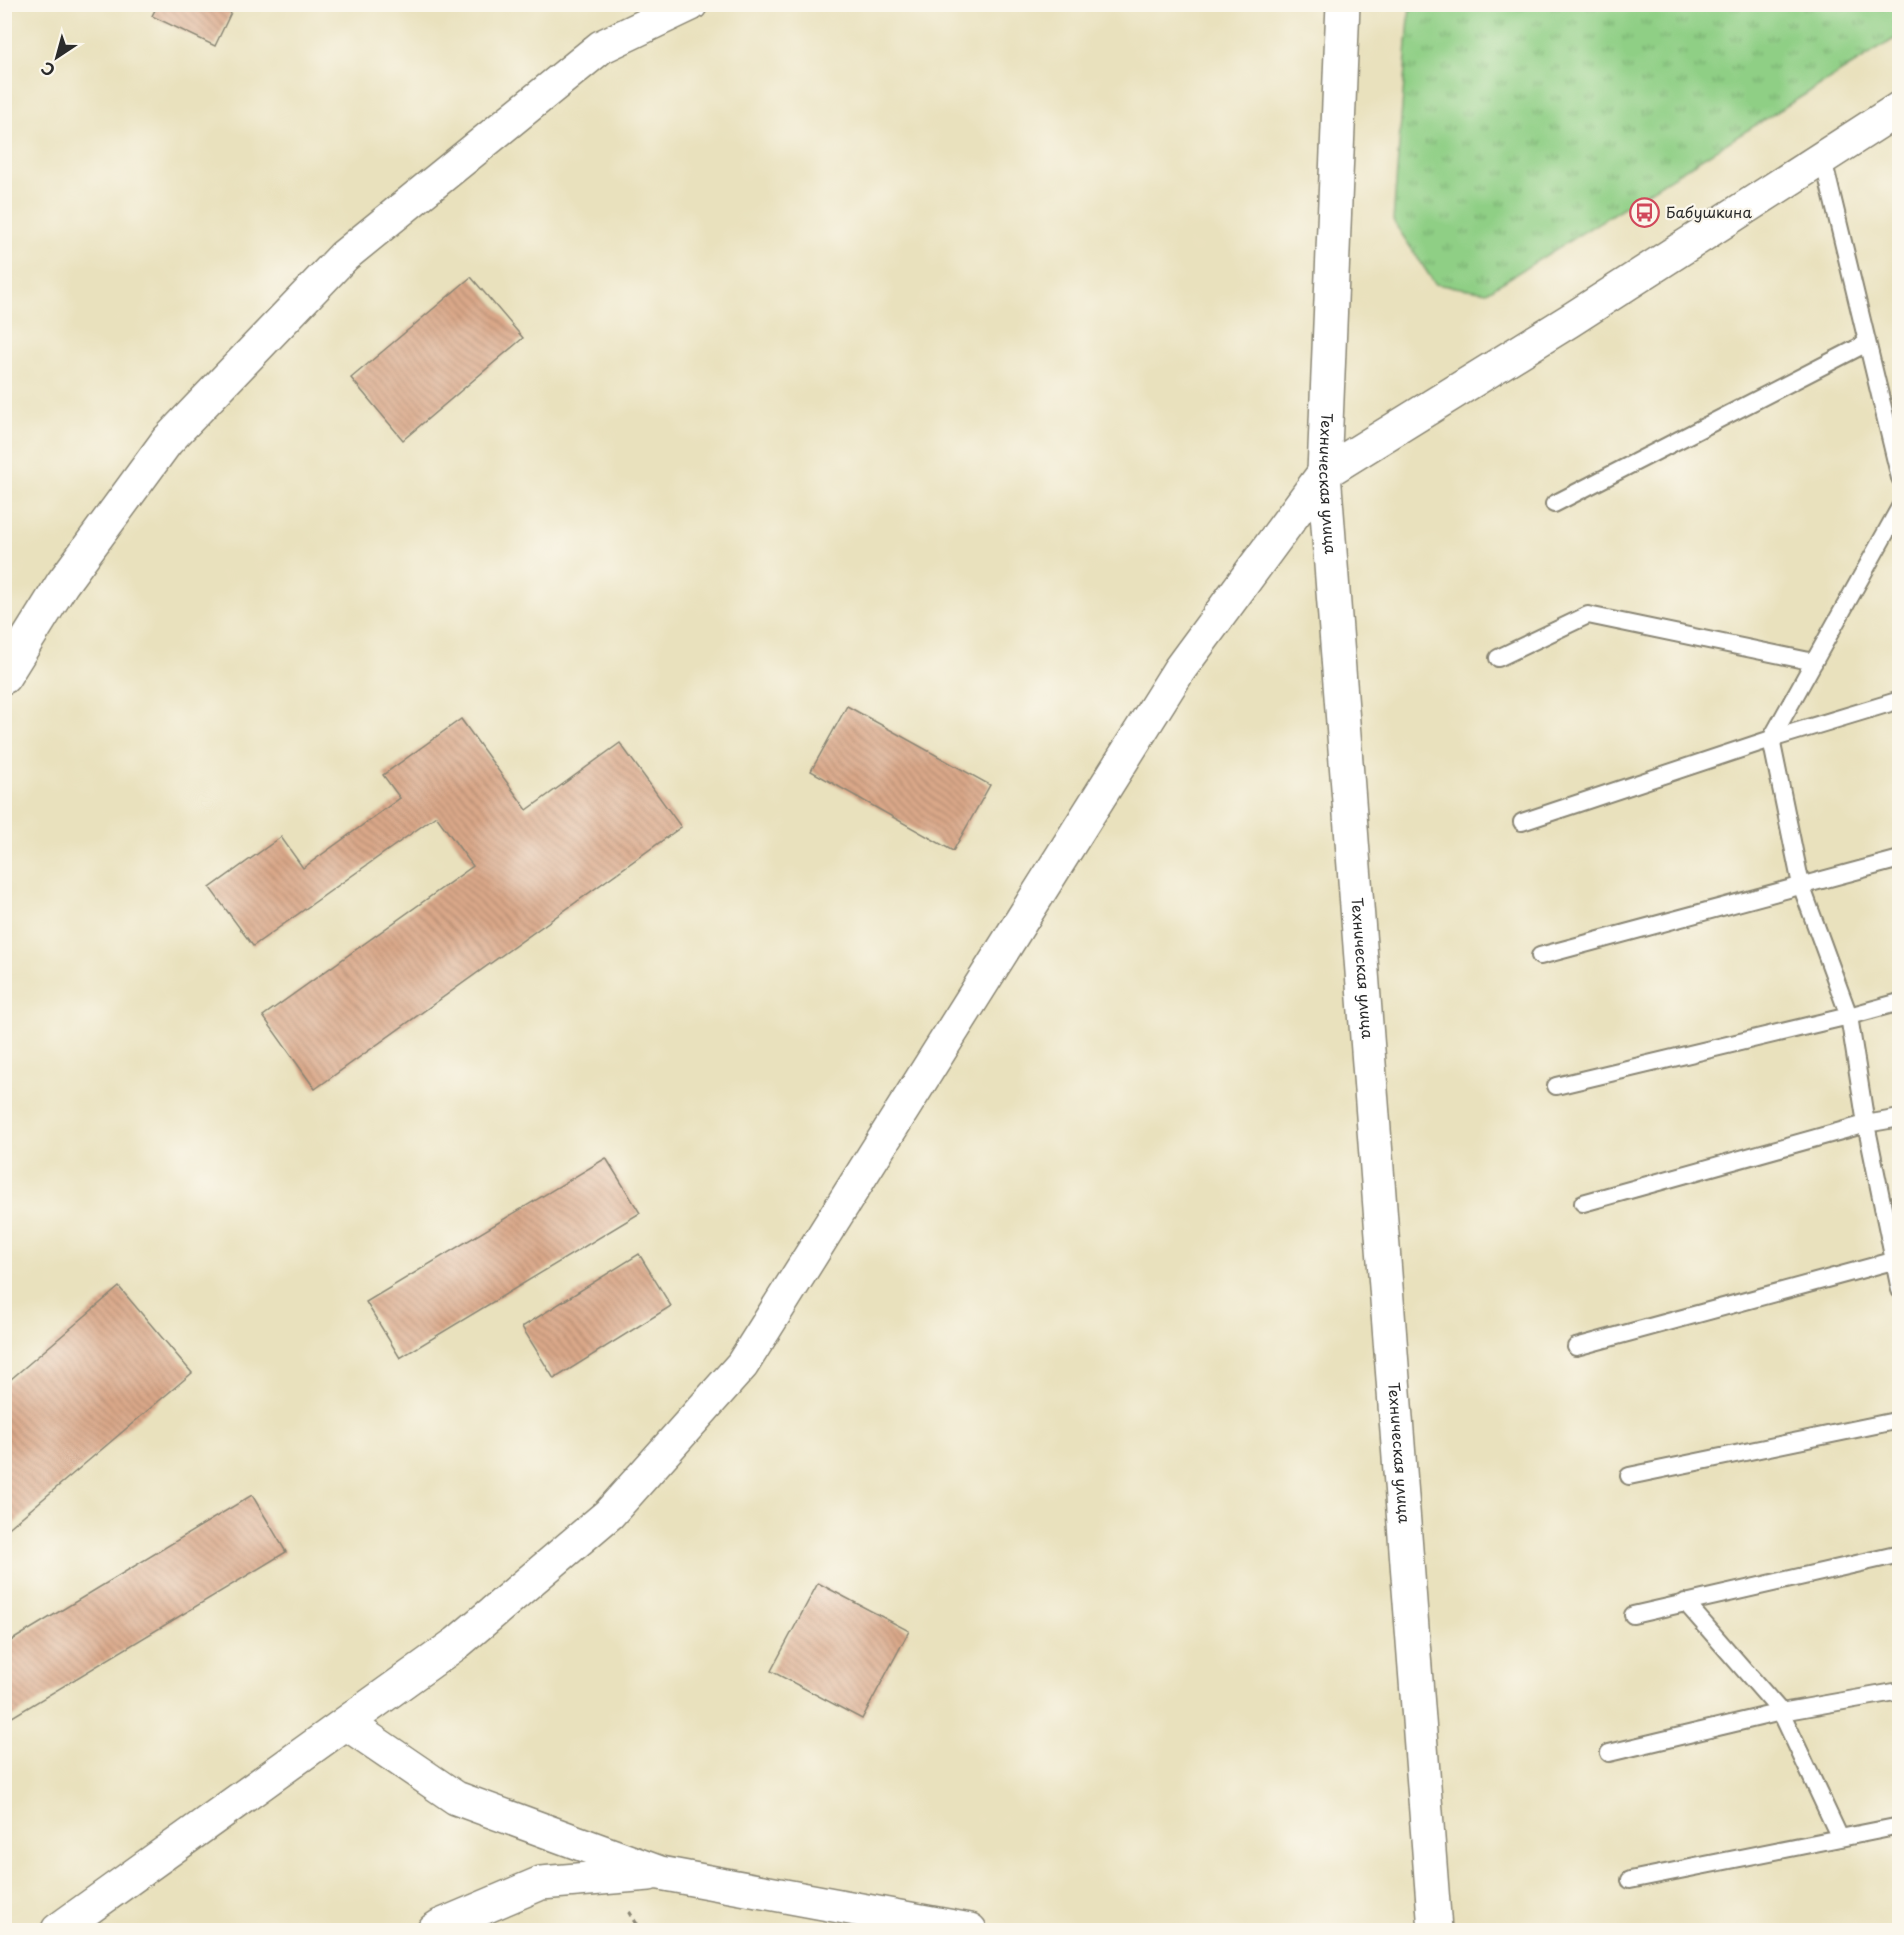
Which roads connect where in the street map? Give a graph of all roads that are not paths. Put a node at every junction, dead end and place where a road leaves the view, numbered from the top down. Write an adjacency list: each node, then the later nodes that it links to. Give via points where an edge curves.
1 (691, 4): 12 (street, via 601,47 344,256 167,441 62,584)
2 (1343, 4): 6 (street, Техническая улица)
3 (1899, 108): 4 (street)
4 (1823, 159): 5 (lane); 6 (street)
5 (1867, 343): 7 (lane); 8 (lane)
6 (1324, 473): 35 (street, via 1179,670 742,1365 609,1514 456,1643); 44 (street, Техническая улица)
7 (1899, 478)
8 (1554, 504)
9 (1899, 507): 11 (lane)
10 (1498, 658): 11 (lane, via 1588,615)
11 (1814, 662): 14 (lane)
12 (4, 677)
13 (1899, 700): 14 (lane)
14 (1772, 738): 15 (lane); 17 (lane)
15 (1522, 822)
16 (1899, 859): 17 (lane)
17 (1801, 885): 18 (lane); 20 (lane)
18 (1540, 956)
19 (1899, 1002): 20 (lane)
20 (1849, 1016): 21 (lane); 23 (lane)
21 (1557, 1086)
22 (1899, 1118): 23 (lane)
23 (1866, 1124): 24 (lane); 25 (lane)
24 (1583, 1203)
25 (1896, 1260): 26 (lane); 27 (lane)
26 (1899, 1290)
27 (1576, 1347)
28 (1899, 1420): 29 (lane)
29 (1629, 1476)
30 (1899, 1554): 31 (lane)
31 (1685, 1602): 32 (lane); 34 (lane)
32 (1633, 1614)
33 (1899, 1691): 34 (lane)
34 (1781, 1712): 36 (lane); 38 (lane)
35 (346, 1723): 39 (street, via 456,1798); 41 (street)
36 (1609, 1753)
37 (1899, 1826): 38 (lane)
38 (1840, 1838): 40 (lane)
39 (660, 1873): 42 (street, via 541,1883); 43 (street)
40 (1630, 1880)
41 (58, 1930)
42 (434, 1930)
43 (970, 1930)
44 (1435, 1930)

